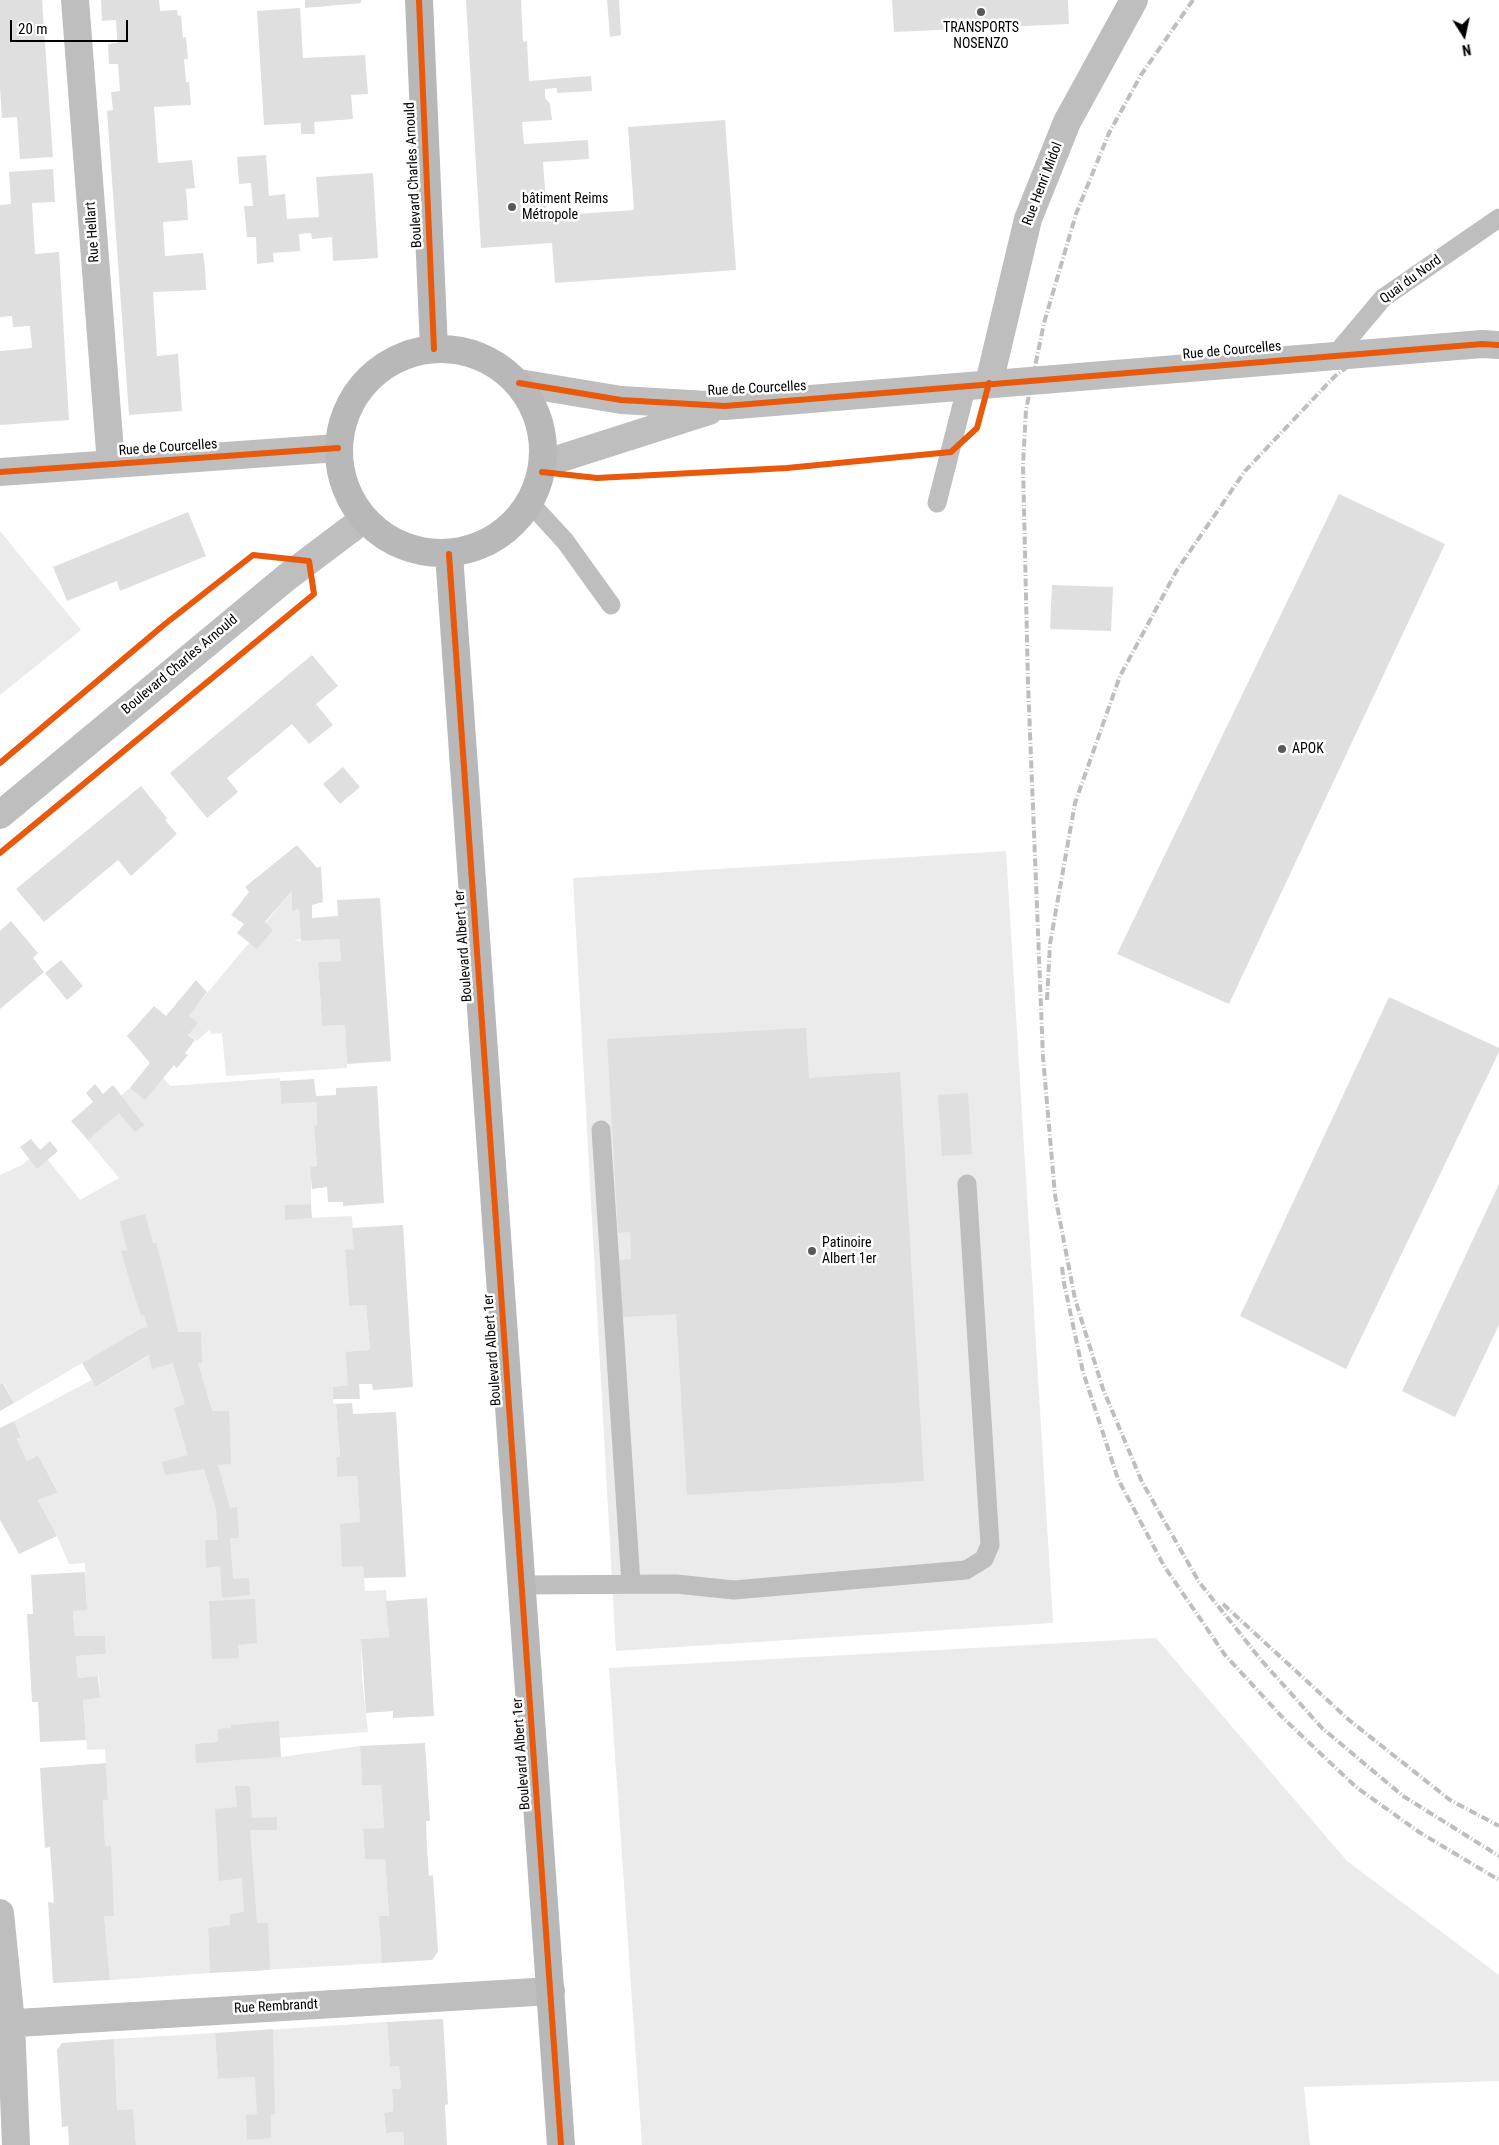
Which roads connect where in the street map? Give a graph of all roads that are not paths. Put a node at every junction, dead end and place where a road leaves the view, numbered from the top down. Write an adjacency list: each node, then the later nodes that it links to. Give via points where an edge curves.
1 (75, 0): 12 (street, Rue Hellart)
2 (419, 0): 6 (main road, Boulevard Charles Arnould)
3 (1134, 0): 9 (street, Rue Henri Midol, via 1067,122 1028,219)
4 (1499, 218): 7 (lane, Quai du Nord, via 1383,298)
5 (1499, 345): 7 (street, Rue de Courcelles)
6 (434, 349): 8 (main road, via 466,352 494,364); 11 (main road, via 405,356 378,370 358,392 344,419)
7 (1335, 355): 9 (street, Rue de Courcelles)
8 (518, 383): 10 (street, Rue de Courcelles, via 621,400); 13 (main road, via 535,409 544,440)
9 (978, 384): 10 (street, Rue de Courcelles); 16 (lane)
10 (725, 406): 13 (street, Rue de Courcelles)
11 (338, 448): 12 (street, Rue de Courcelles); 17 (main road, via 341,474 349,498)
12 (111, 464): 14 (street, Rue de Courcelles)
13 (543, 464): 15 (main road)
14 (0, 472)
15 (530, 503): 18 (main road, via 509,529 481,546); 19 (lane, via 565,541)
16 (938, 503)
17 (364, 519): 18 (main road, via 388,539 417,551); 20 (street, Boulevard Charles Arnould, via 287,577)
18 (449, 554): 24 (main road, Boulevard Albert 1er)
19 (611, 605)
20 (0, 815)
21 (601, 1130): 23 (lane)
22 (967, 1184): 23 (lane, via 990,1545 984,1559 966,1570 734,1590 676,1584)
23 (631, 1584): 24 (lane)
24 (522, 1585): 26 (main road, Boulevard Albert 1er)
25 (0, 1913): 27 (street)
26 (552, 1991): 27 (street, Rue Rembrandt); 29 (main road, Boulevard Albert 1er)
27 (5, 2024): 28 (street)
28 (16, 2145)
29 (561, 2145)

